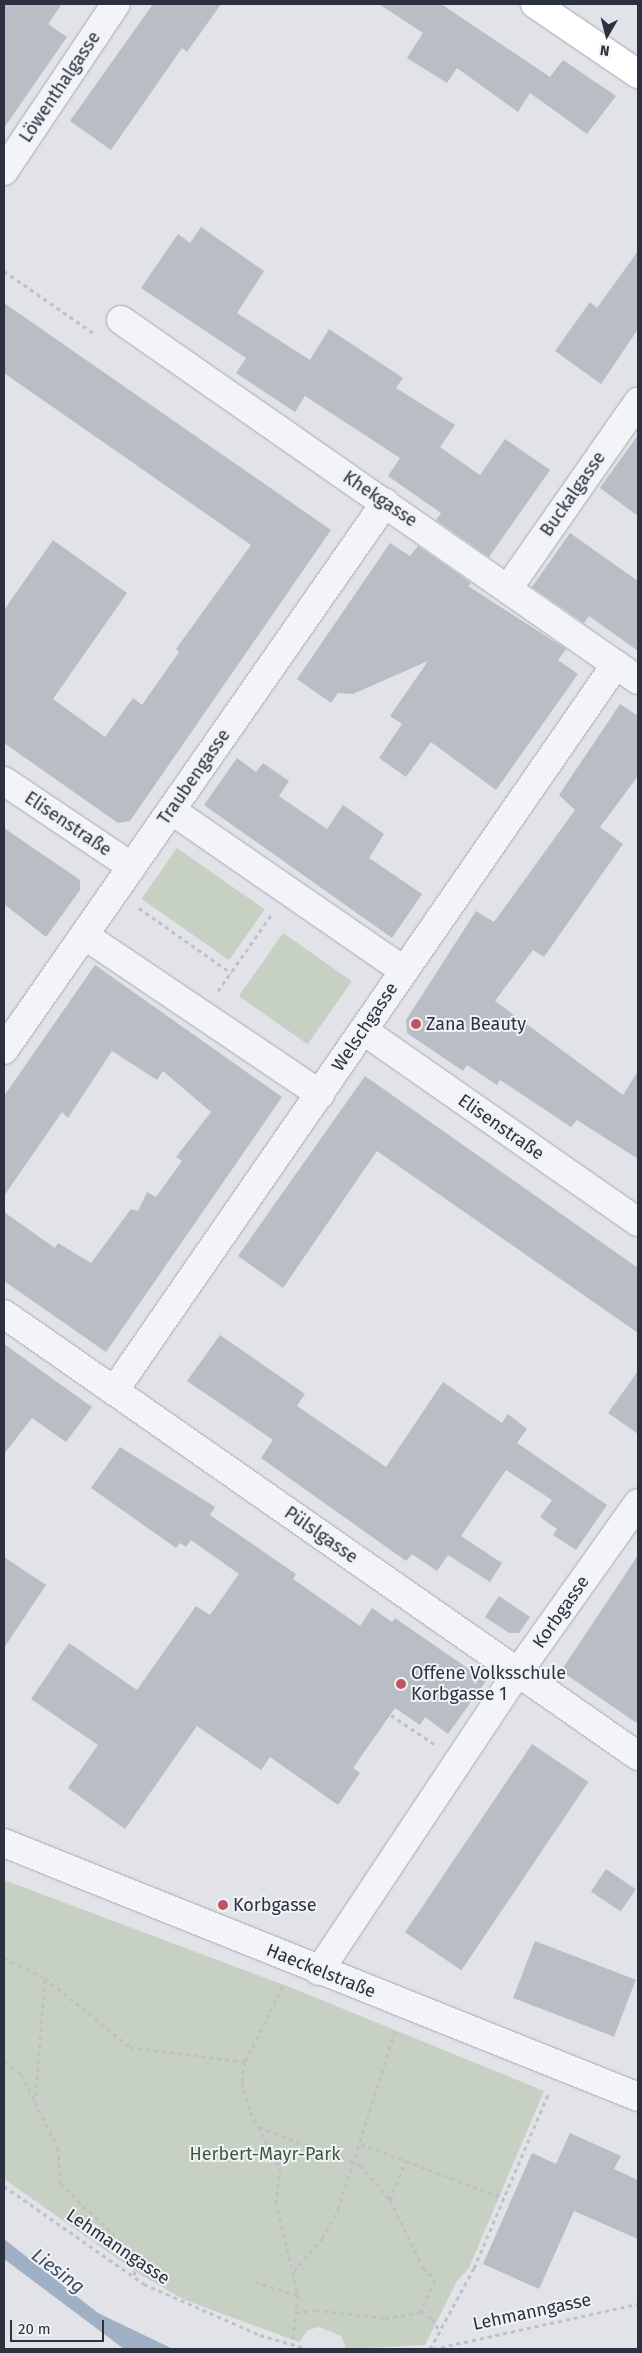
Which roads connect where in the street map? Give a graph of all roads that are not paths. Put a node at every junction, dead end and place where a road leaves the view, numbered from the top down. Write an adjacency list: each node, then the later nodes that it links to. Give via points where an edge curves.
1 (116, 4): 4 (street, Löwenthalgasse)
2 (535, 4): 3 (main road)
3 (638, 74)
4 (4, 171)
5 (121, 320): 7 (street, Khekgasse)
6 (638, 402): 8 (street, Buckalgasse)
7 (385, 504): 8 (street, Khekgasse); 12 (street, Traubengasse)
8 (509, 587): 9 (street, Khekgasse)
9 (616, 664): 10 (street, Khekgasse); 15 (street, Welschgasse)
10 (638, 680)
11 (4, 781): 13 (street, Elisenstraße)
12 (171, 810): 13 (street, Traubengasse); 15 (street)
13 (132, 867): 14 (street, Traubengasse)
14 (84, 935): 17 (street, Traubengasse); 18 (street)
15 (403, 970): 16 (street, Welschgasse)
16 (364, 1031): 18 (street, Welschgasse); 19 (street, Elisenstraße)
17 (4, 1050)
18 (320, 1094): 21 (street, Welschgasse)
19 (638, 1222)
20 (4, 1314): 21 (street, Pülslgasse)
21 (114, 1391): 23 (street, Pülslgasse)
22 (638, 1503): 23 (street, Korbgasse)
23 (518, 1672): 24 (street, Pülslgasse); 26 (street, Korbgasse)
24 (638, 1756)
25 (4, 1843): 26 (street, Haeckelstraße)
26 (319, 1971): 27 (street, Haeckelstraße)
27 (638, 2097)

